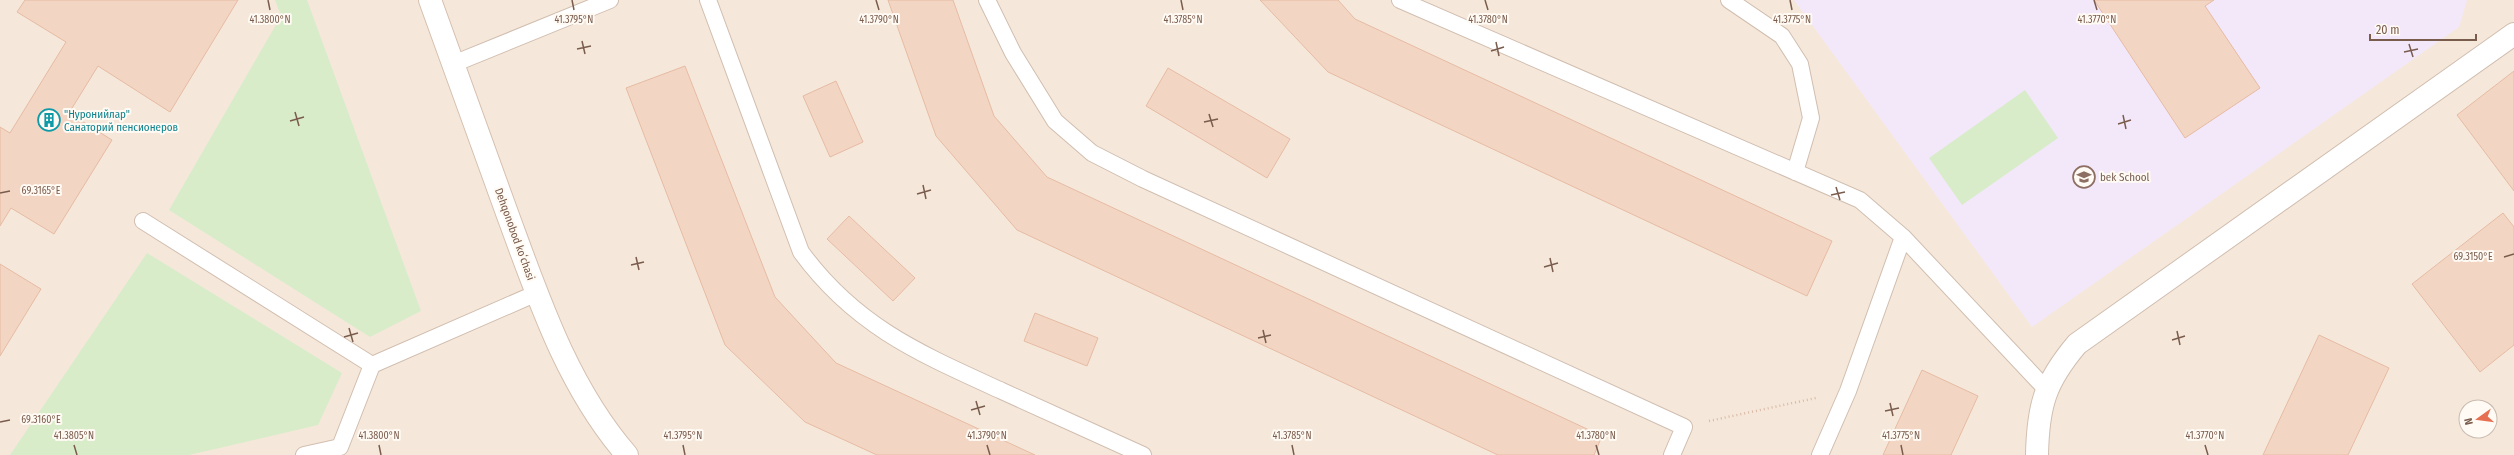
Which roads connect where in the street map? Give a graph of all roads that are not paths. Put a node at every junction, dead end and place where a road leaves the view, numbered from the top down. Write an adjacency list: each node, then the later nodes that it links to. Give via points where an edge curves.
1 (430, 0): 8 (street, Dehqonobod koʻchasi)
2 (610, 0): 8 (lane)
3 (708, 0): 17 (lane, via 801,252 832,290 870,323 919,353)
4 (986, 0): 18 (lane, via 1013,53 1055,121 1092,153 1143,179 1684,427)
5 (1402, 0): 9 (lane)
6 (1729, 0): 9 (lane, via 1782,36 1800,64 1811,118)
7 (2514, 34): 14 (street, via 2077,344 2059,365)
8 (454, 64): 12 (street, Dehqonobod koʻchasi)
9 (1796, 172): 11 (lane, via 1860,200)
10 (143, 221): 13 (lane)
11 (1903, 237): 14 (lane); 19 (lane, via 1848,391)
12 (537, 293): 13 (lane); 16 (street, Dehqonobod koʻchasi, via 559,347 584,394 612,438)
13 (372, 364): 15 (lane, via 340,447)
14 (2046, 389): 20 (street, via 2039,417)
15 (304, 455)
16 (627, 455)
17 (1143, 455)
18 (1672, 455)
19 (1820, 455)
20 (2037, 455)

